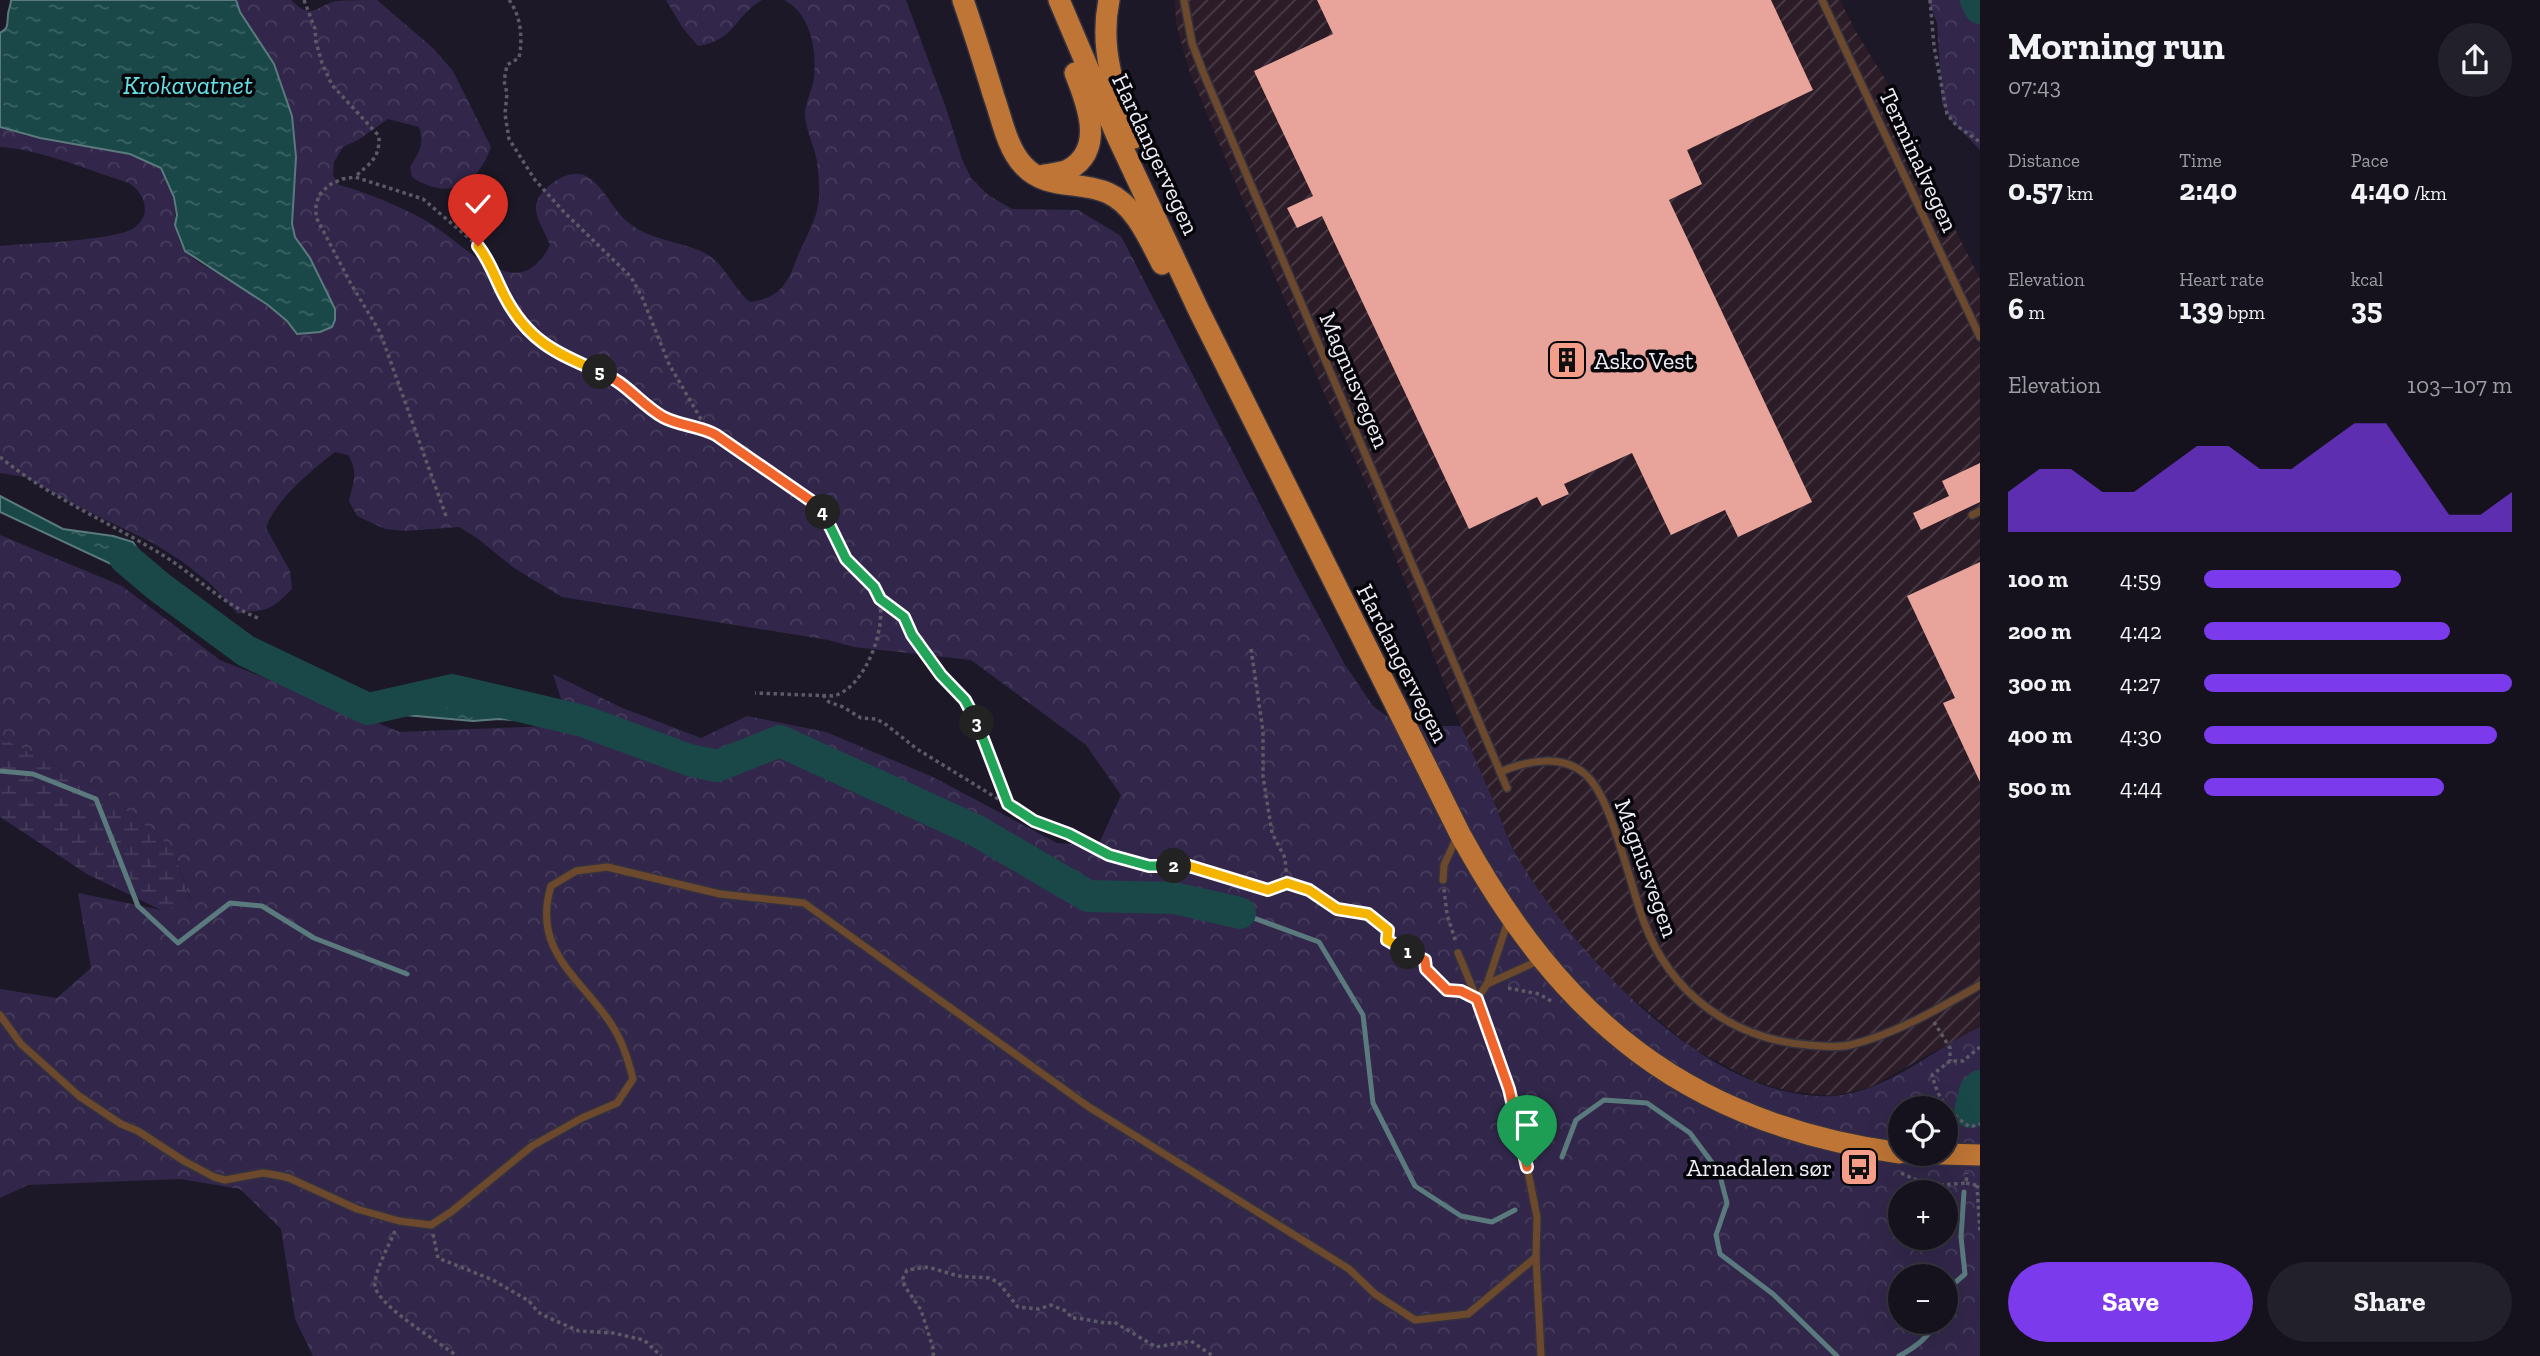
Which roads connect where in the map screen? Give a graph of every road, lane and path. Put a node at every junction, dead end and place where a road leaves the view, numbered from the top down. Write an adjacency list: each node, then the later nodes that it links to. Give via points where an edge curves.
1 (304, 0): 12 (path, via 332,85 379,136 379,149 370,166)
2 (509, 0): 15 (path, via 521,30 519,58 507,65 505,73 509,139 535,180 631,277 669,364)
3 (963, 0): 11 (main road, via 1015,153)
4 (1045, 0): 11 (main road, via 1087,104 1092,129 1088,146 1071,169)
5 (1059, 0): 14 (main road, Hardangervegen, via 1143,193)
6 (1109, 0): 14 (main road, via 1105,50 1117,97 1210,300)
7 (1184, 0): 24 (lane, Magnusvegen, via 1203,72)
8 (1822, 0): 13 (lane, Terminalvegen)
9 (1930, 0): 10 (path, via 1947,114)
10 (1980, 142)
11 (1039, 176): 17 (main road, via 1052,183 1108,193 1137,219 1222,386)
12 (355, 177): 15 (path, via 423,199 448,219 488,259 503,294 529,333 574,361 614,377 666,419); 18 (path, via 329,185 319,195 316,216 380,332)
13 (1980, 337)
14 (1231, 376): 17 (main road, Hardangervegen)
15 (707, 430): 19 (path, via 817,505 842,554)
16 (0, 457): 20 (path, via 48,492 137,539 238,610)
17 (1277, 470): 27 (main road, Hardangervegen)
18 (446, 516)
19 (880, 599): 23 (path, via 880,630 860,676 843,694); 26 (path, via 904,617 934,666 965,700 983,733)
20 (258, 618)
21 (1251, 649): 29 (path, via 1263,731 1263,776 1272,833 1285,858)
22 (755, 692): 23 (path)
23 (823, 695): 26 (path, via 861,718 884,723 917,749)
24 (1500, 772): 25 (lane, Magnusvegen); 36 (lane, Magnusvegen, via 1537,760 1564,763 1590,779 1609,816 1644,922 1667,969 1704,1007 1734,1026 1795,1044 1848,1045)
25 (1507, 788)
26 (1008, 804): 29 (path, via 1109,855 1149,866 1186,865 1268,890)
27 (1460, 834): 28 (lane, via 1448,853); 30 (main road, Hardangervegen)
28 (1443, 880): 31 (path)
29 (1287, 883): 35 (path, via 1309,890 1337,909 1368,914 1388,930 1387,940 1425,960 1426,969 1447,990)
30 (1509, 918): 32 (main road, Hardangervegen); 33 (lane)
31 (1458, 953): 35 (lane)
32 (1541, 960): 33 (lane); 41 (main road, Hardangervegen, via 1605,1026 1684,1083 1797,1132)
33 (1487, 984): 35 (lane)
34 (1980, 985): 36 (lane, Magnusvegen)
35 (1477, 999): 49 (lane, via 1509,1089 1527,1167 1537,1217)
36 (1929, 1013): 39 (path, via 1950,1048)
37 (0, 1015): 46 (lane, via 21,1044 79,1096 214,1177 225,1180 263,1173 289,1178 357,1209)
38 (1980, 1047): 39 (path, via 1963,1061)
39 (1950, 1061): 40 (path, via 1933,1075 1936,1091 1951,1114 1970,1127)
40 (1980, 1124)
41 (1888, 1156)
42 (1973, 1163): 44 (path)
43 (1909, 1166): 44 (path, via 1930,1186)
44 (1966, 1183): 45 (path)
45 (1979, 1186): 48 (path)
46 (399, 1221): 47 (lane); 50 (path, via 377,1272 375,1285 381,1300)
47 (431, 1225): 49 (lane, via 532,1146 617,1102 633,1079 626,1049 606,1016 565,968 548,935 545,906 551,886 576,871 607,867 720,894 804,903 1089,1107 1349,1269 1374,1294 1415,1320 1468,1314); 51 (path, via 438,1258 493,1280 547,1317 579,1331 645,1340)
48 (1980, 1233)
49 (1536, 1257): 54 (lane)
50 (457, 1356)
51 (661, 1356)
52 (933, 1356): 53 (path, via 921,1310 902,1278 914,1267 989,1278 998,1282 1018,1307 1051,1304 1072,1318 1114,1322 1156,1347 1191,1341)
53 (1213, 1356)
54 (1541, 1356)

